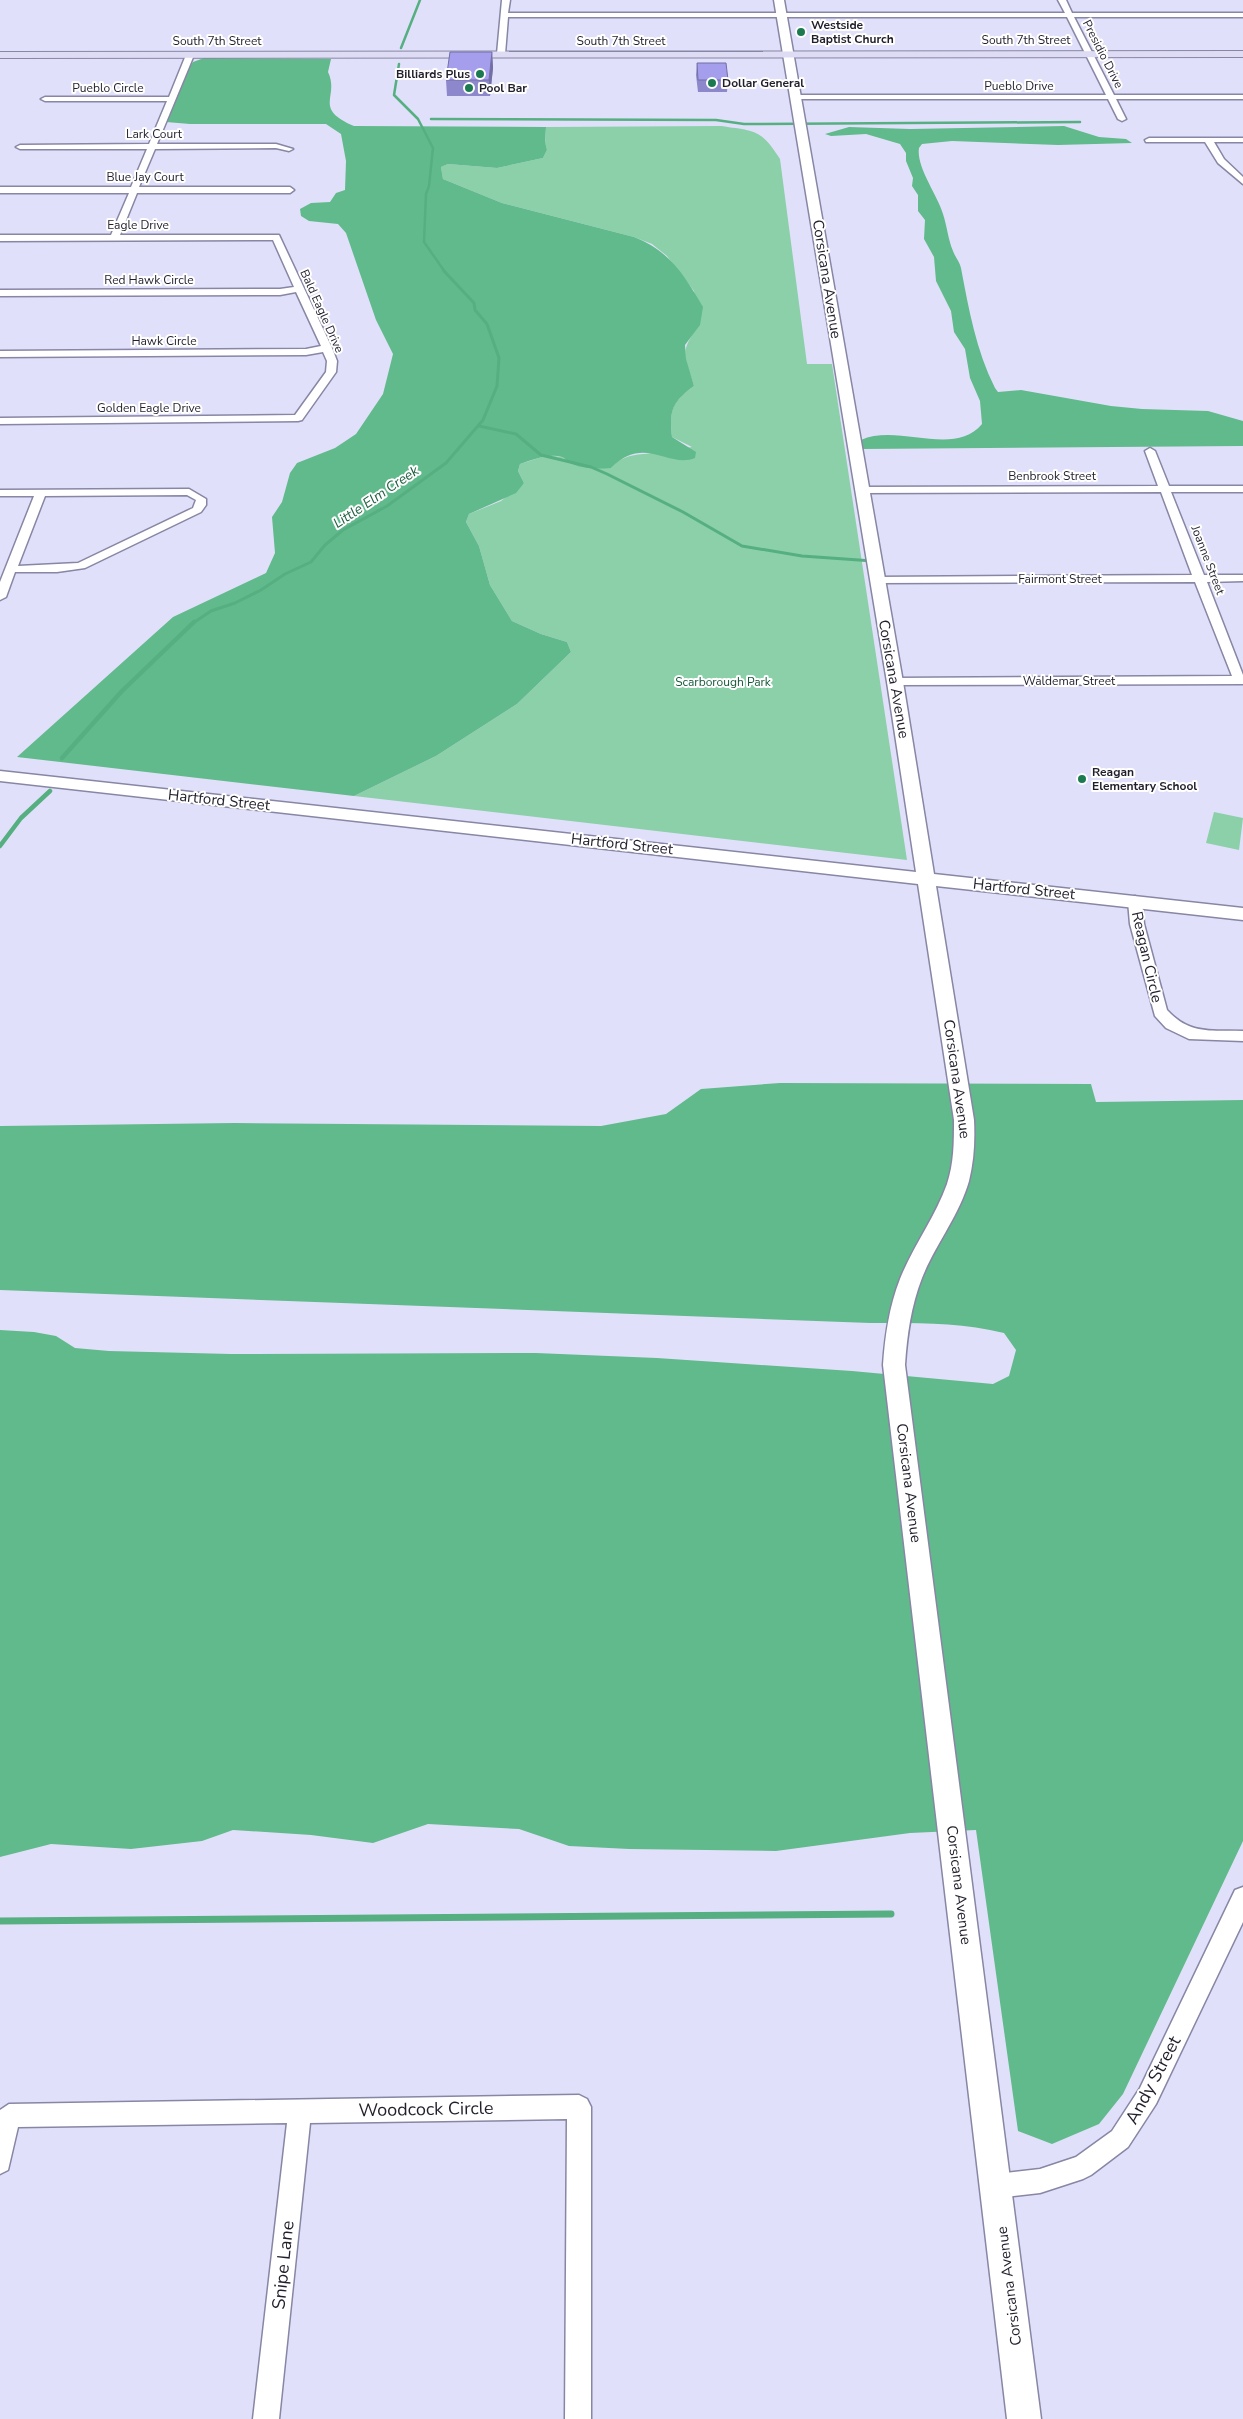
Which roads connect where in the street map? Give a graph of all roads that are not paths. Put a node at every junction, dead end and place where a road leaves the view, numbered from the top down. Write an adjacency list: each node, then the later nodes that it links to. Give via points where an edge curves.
1 (506, 0): 5 (street)
2 (779, 0): 6 (street, Corsicana Avenue)
3 (1062, 0): 4 (street, Presidio Drive)
4 (1069, 14): 6 (street); 7 (street); 10 (street, Presidio Drive)
5 (503, 15): 6 (street); 8 (street)
6 (782, 15): 9 (street, Corsicana Avenue)
7 (1243, 15)
8 (501, 54): 9 (main road, South 7th Street); 14 (main road, South 7th Street)
9 (790, 54): 10 (main road, South 7th Street); 15 (street, Corsicana Avenue)
10 (1088, 54): 11 (main road, South 7th Street); 16 (street, Presidio Drive)
11 (1243, 54)
12 (0, 55): 13 (main road, South 7th Street)
13 (190, 55): 14 (main road, South 7th Street); 19 (street)
14 (409, 55)
15 (795, 97): 16 (street, Pueblo Drive); 43 (street, Corsicana Avenue)
16 (1111, 97): 17 (street, Pueblo Drive); 20 (street, Presidio Drive)
17 (1243, 98)
18 (46, 99): 19 (street, Pueblo Circle)
19 (170, 99): 25 (street)
20 (1122, 119)
21 (1149, 140): 22 (street)
22 (1208, 140): 23 (street); 27 (street, via 1221,161)
23 (1243, 140)
24 (20, 147): 25 (street, Lark Court)
25 (150, 147): 26 (street, Lark Court, via 276,146); 28 (street)
26 (288, 149)
27 (1243, 181)
28 (134, 189): 29 (street, Blue Jay Court); 30 (street, Blue Jay Court); 33 (street)
29 (0, 190)
30 (290, 190)
31 (276, 237): 33 (street, Eagle Drive); 34 (street, Bald Eagle Drive)
32 (0, 238): 33 (street, Eagle Drive)
33 (114, 238)
34 (298, 289): 35 (street, Red Hawk Circle, via 280,292); 36 (street, Bald Eagle Drive)
35 (0, 293)
36 (327, 348): 37 (street, Hawk Circle, via 306,352); 38 (street, Bald Eagle Drive, via 332,361 331,372)
37 (0, 354)
38 (298, 418): 39 (street, Golden Eagle Drive)
39 (0, 420)
40 (1150, 451): 41 (street, Joanne Street)
41 (1166, 489): 42 (street, Benbrook Street); 43 (street, Benbrook Street); 48 (street, Joanne Street)
42 (1243, 489)
43 (861, 490): 49 (street, Corsicana Avenue)
44 (0, 493): 45 (street)
45 (41, 493): 46 (street); 46 (street, via 189,492 201,499 201,505 197,510 80,566)
46 (11, 569): 50 (street)
47 (1243, 578): 48 (street, Fairmont Street)
48 (1200, 579): 49 (street, Fairmont Street); 51 (street, Joanne Street)
49 (877, 580): 52 (street, Corsicana Avenue)
50 (0, 597)
51 (1241, 680): 52 (street, Waldemar Street)
52 (895, 682): 54 (street, Corsicana Avenue)
53 (0, 776): 54 (street, Hartford Street)
54 (927, 878): 55 (street, Hartford Street); 61 (street, Corsicana Avenue, via 966,1149 950,1207 915,1269 903,1300 896,1331 894,1365)
55 (1135, 901): 56 (street, Hartford Street); 57 (street, Reagan Circle, via 1137,924 1160,1012 1171,1024 1190,1034)
56 (1243, 914)
57 (1243, 1036)
58 (1243, 1898): 61 (street, Andy Street, via 1148,2096 1120,2139 1084,2167 1040,2181)
59 (300, 2110): 60 (street, Woodcock Circle, via 9,2116); 62 (street, Snipe Lane); 63 (street, Woodcock Circle, via 579,2107)
60 (0, 2162)
61 (997, 2186): 64 (street, Corsicana Avenue)
62 (266, 2419)
63 (578, 2419)
64 (1024, 2419)

